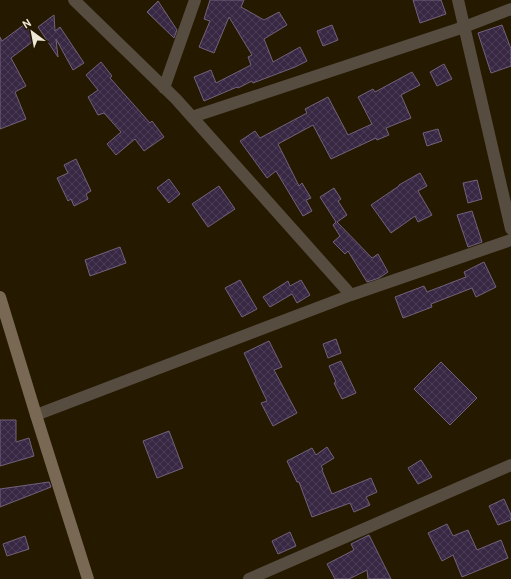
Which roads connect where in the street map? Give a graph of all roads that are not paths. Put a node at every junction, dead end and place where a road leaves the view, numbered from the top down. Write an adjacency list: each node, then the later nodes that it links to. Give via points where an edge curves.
1 (74, 0): 6 (street)
2 (195, 0): 6 (street)
3 (458, 0): 5 (street)
4 (511, 9): 5 (street)
5 (464, 27): 7 (street); 8 (street)
6 (164, 88): 7 (street)
7 (192, 117): 10 (street)
8 (511, 229)
9 (511, 240): 10 (street)
10 (351, 295): 12 (street)
11 (0, 296): 12 (main road)
12 (36, 414): 14 (main road)
13 (511, 465): 15 (street)
14 (88, 579)
15 (249, 579)

